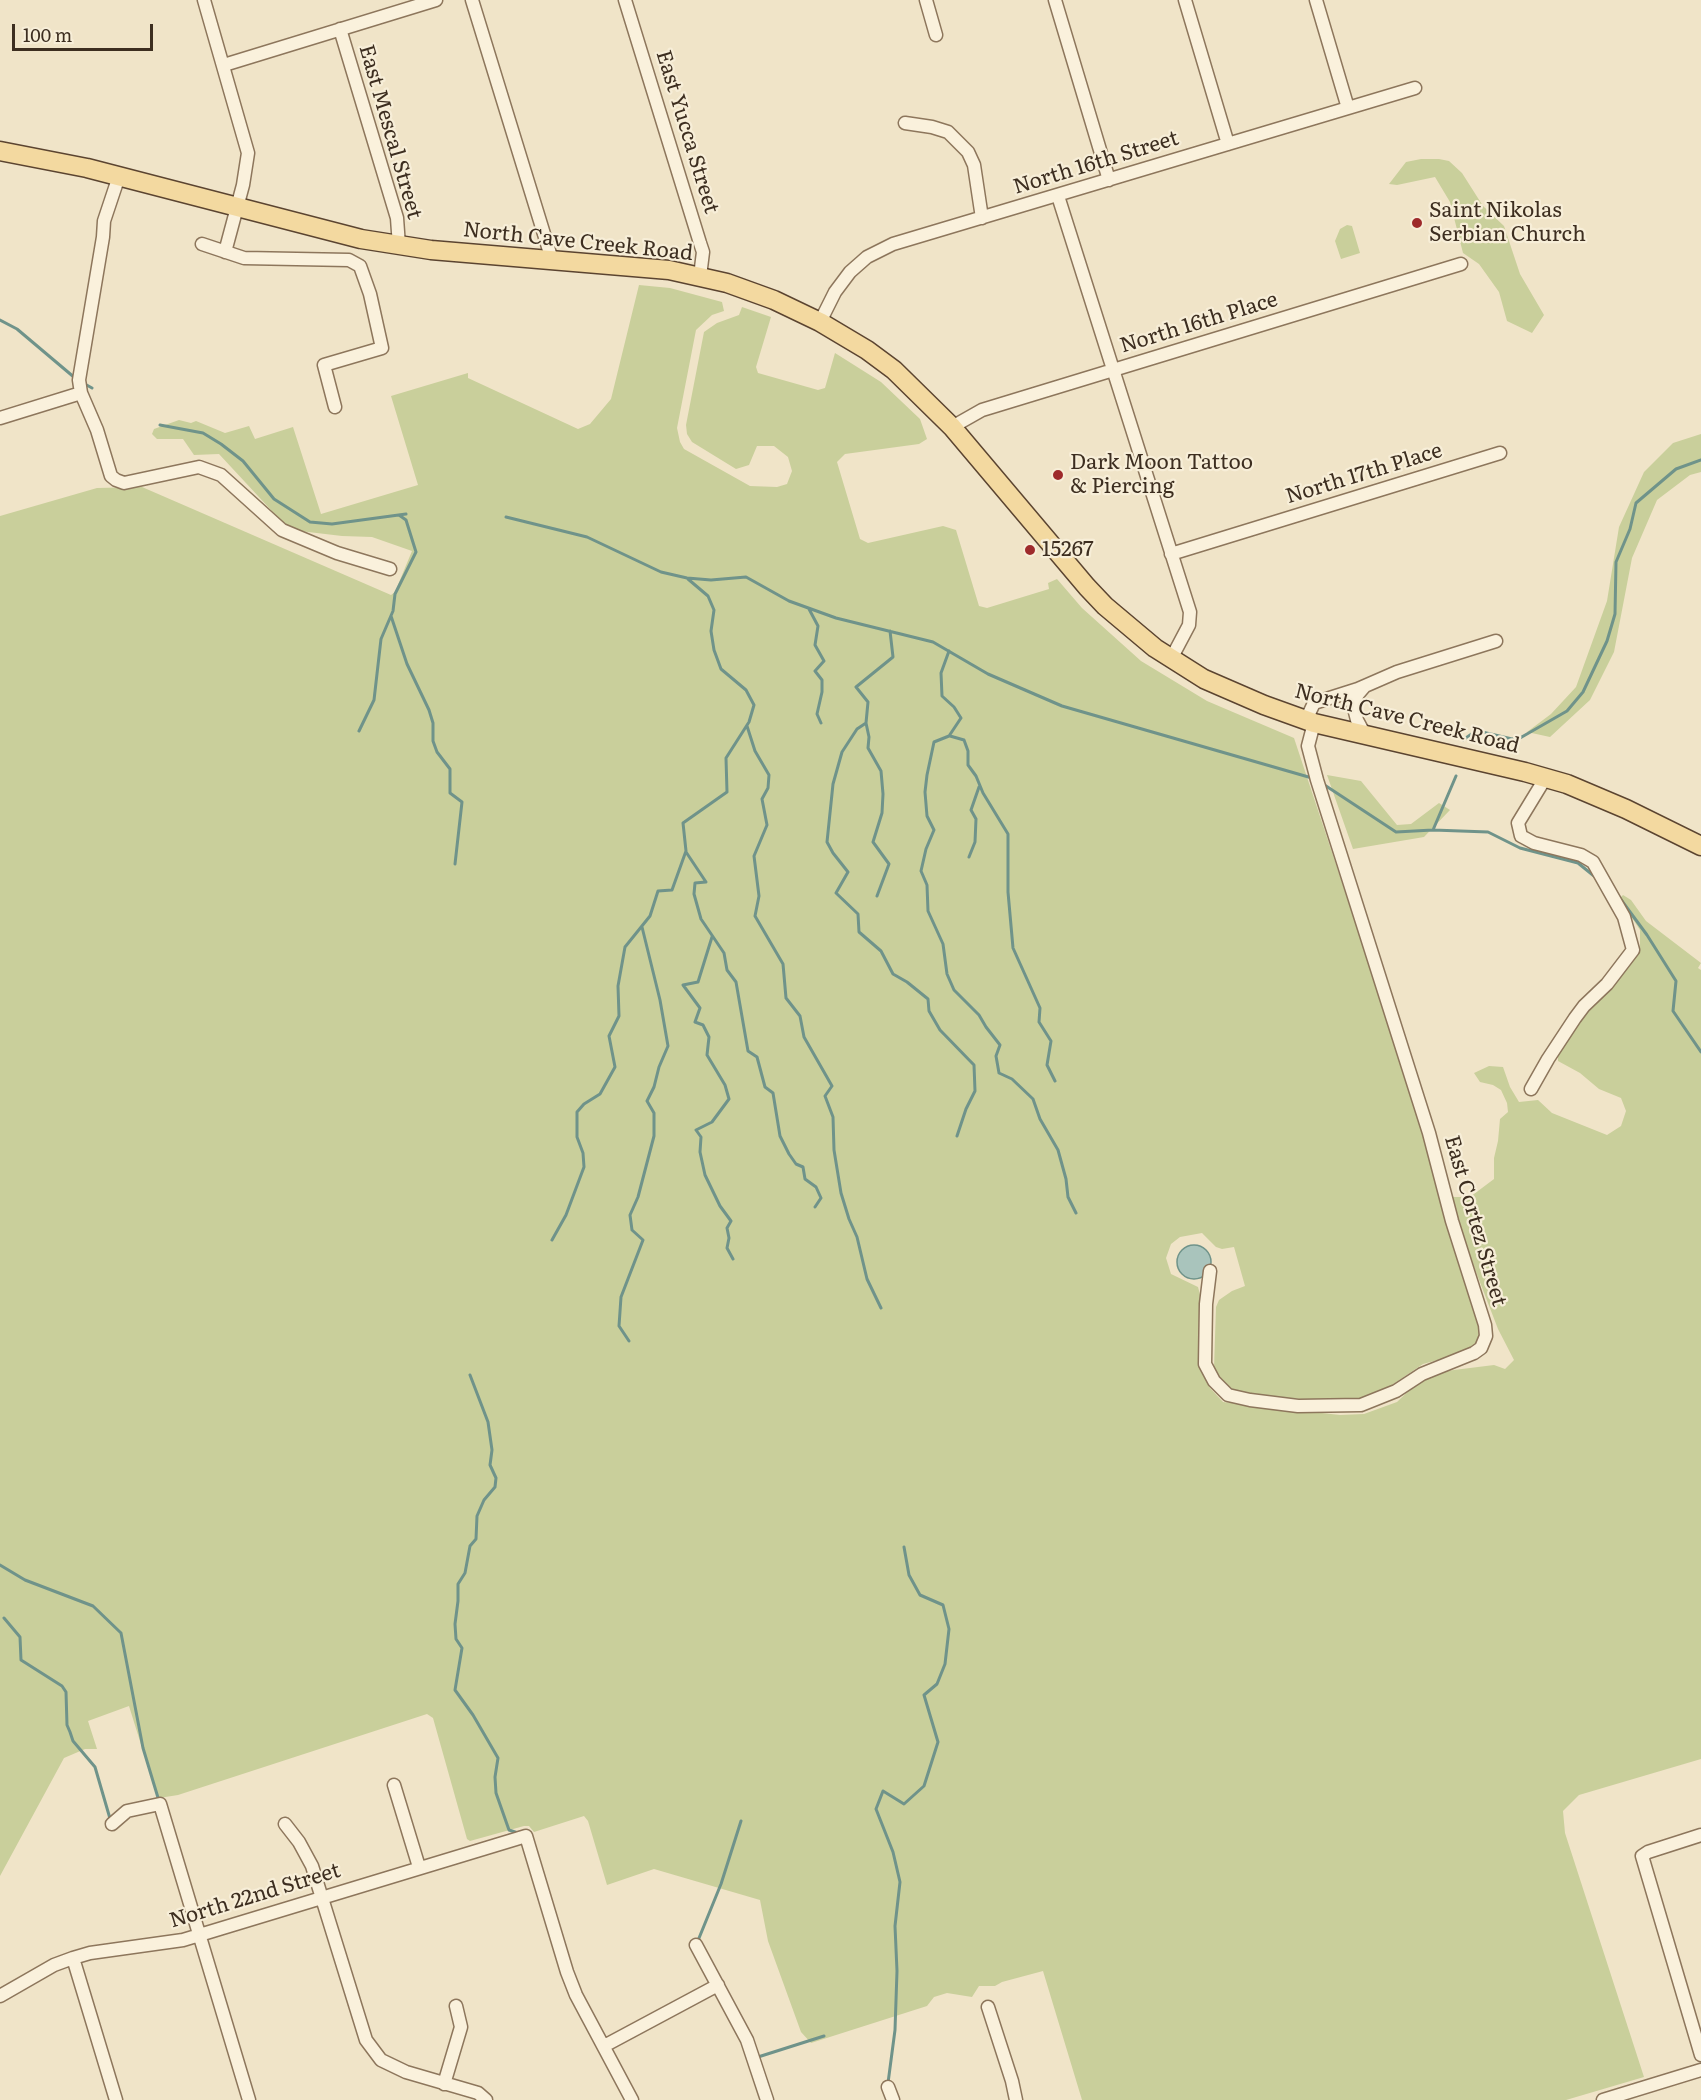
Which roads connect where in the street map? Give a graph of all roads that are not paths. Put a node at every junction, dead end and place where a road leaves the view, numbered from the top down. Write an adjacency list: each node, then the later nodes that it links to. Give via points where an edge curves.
1 (204, 0): 12 (street)
2 (436, 0): 9 (street)
3 (472, 0): 26 (street)
4 (625, 0): 28 (street, East Yucca Street, via 700,243)
5 (926, 0): 11 (street)
6 (1055, 0): 19 (street)
7 (1185, 0): 16 (street)
8 (1316, 0): 14 (street)
9 (398, 5): 10 (street)
10 (340, 29): 12 (street); 24 (street, East Mescal Street, via 398,218)
11 (936, 35)
12 (224, 65): 21 (street, via 248,153)
13 (1415, 88): 14 (street, North 16th Street)
14 (1348, 108): 16 (street, North 16th Street)
15 (905, 123): 22 (street, via 948,132 969,152)
16 (1228, 144): 19 (street, North 16th Street)
17 (0, 151): 18 (main road, North Cave Creek Road)
18 (119, 176): 21 (main road, North Cave Creek Road); 31 (street, via 104,221 79,380)
19 (1109, 180): 20 (street, North 16th Street)
20 (1058, 196): 22 (street, North 16th Street); 30 (street)
21 (237, 206): 24 (main road, North Cave Creek Road, via 326,232); 25 (street)
22 (982, 218): 29 (street, North 16th Street, via 893,244 867,258 842,282)
23 (202, 244): 25 (street)
24 (399, 246): 26 (main road, North Cave Creek Road)
25 (225, 252): 32 (street, via 244,258 356,262 364,273 382,348 324,364)
26 (552, 260): 28 (main road, North Cave Creek Road)
27 (1461, 264): 30 (street, North 16th Place)
28 (700, 276): 29 (main road, North Cave Creek Road, via 774,300)
29 (820, 322): 34 (main road, North Cave Creek Road, via 894,370)
30 (1112, 370): 34 (street, North 16th Place, via 982,410); 36 (street)
31 (81, 393): 33 (street); 37 (street, via 111,476 116,480 124,483 199,467 220,475 282,530 337,554)
32 (335, 406)
33 (0, 418)
34 (952, 427): 39 (main road, North Cave Creek Road, via 1086,587 1112,613)
35 (1500, 453): 36 (street, North 17th Place)
36 (1171, 554): 39 (street, via 1190,618)
37 (390, 569)
38 (1496, 641): 40 (street, via 1396,672)
39 (1171, 659): 41 (main road, North Cave Creek Road, via 1219,687)
40 (1365, 686): 41 (street, via 1314,704); 42 (street, via 1353,705)
41 (1310, 721): 42 (main road, North Cave Creek Road); 46 (street, East Cortez Street, via 1308,746 1317,780 1429,1133 1486,1336 1474,1353 1361,1405 1298,1406 1228,1395 1205,1364)
42 (1365, 735): 43 (main road, North Cave Creek Road)
43 (1546, 777): 44 (main road, North Cave Creek Road, via 1611,801); 45 (street, via 1518,823 1521,836 1593,862 1624,917 1634,950 1575,1018)
44 (1701, 846)
45 (1531, 1089)
46 (1210, 1271)
47 (394, 1785): 51 (street)
48 (112, 1824): 53 (street, via 127,1811 160,1803)
49 (285, 1824): 52 (street, via 312,1866)
50 (1701, 1835): 61 (street, via 1642,1856)
51 (419, 1867): 52 (street, North 22nd Street); 60 (street, North 22nd Street, via 526,1836 567,1972)
52 (323, 1896): 53 (street, North 22nd Street); 63 (street, via 366,2040 381,2060)
53 (200, 1934): 55 (street, North 22nd Street); 66 (street)
54 (696, 1945): 56 (street)
55 (73, 1958): 57 (street, North 22nd Street); 65 (street)
56 (718, 1985): 60 (street); 69 (street, via 747,2040)
57 (0, 1996)
58 (456, 2006): 63 (street, via 461,2027)
59 (988, 2007): 71 (street)
60 (604, 2046): 68 (street)
61 (1701, 2055)
62 (1701, 2070): 72 (street)
63 (444, 2084): 67 (street, via 478,2092)
64 (888, 2087): 70 (street)
65 (116, 2100)
66 (249, 2100)
67 (486, 2100)
68 (632, 2100)
69 (767, 2100)
70 (893, 2100)
71 (1016, 2100)
72 (1603, 2100)

